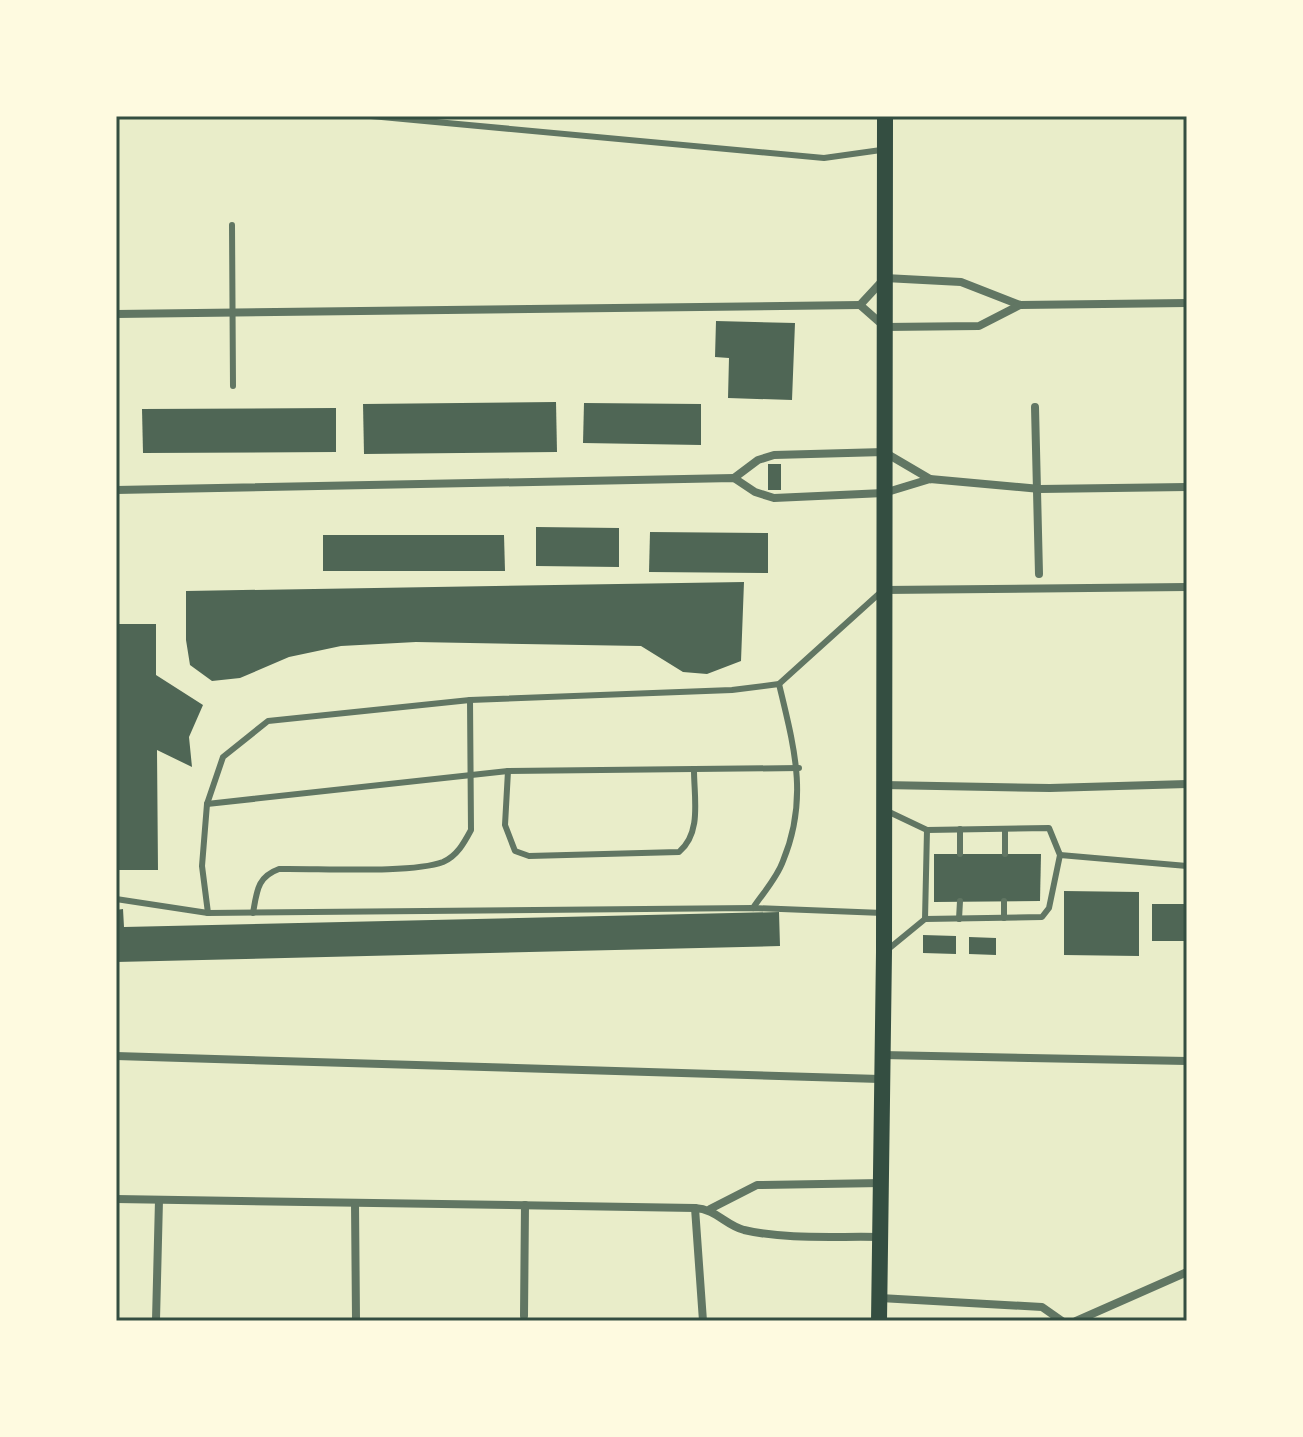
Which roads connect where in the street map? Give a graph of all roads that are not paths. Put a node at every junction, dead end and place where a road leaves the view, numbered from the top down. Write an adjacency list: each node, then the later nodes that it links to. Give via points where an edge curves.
1 (371, 116): 3 (lane, via 824,158)
2 (885, 116): 3 (main road)
3 (885, 149): 5 (main road)
4 (232, 225): 9 (lane)
5 (885, 278): 7 (street); 8 (street, via 961,282); 11 (main road)
6 (1187, 303): 8 (street)
7 (860, 305): 9 (street); 11 (street)
8 (1020, 305): 11 (street, via 979,326)
9 (234, 312): 10 (street); 12 (lane)
10 (116, 314)
11 (885, 327): 14 (main road)
12 (233, 386)
13 (1035, 407): 18 (street)
14 (884, 452): 15 (street, via 774,455); 16 (street); 20 (main road)
15 (734, 478): 19 (street); 20 (street, via 774,498)
16 (930, 479): 18 (street); 20 (street)
17 (1187, 487): 18 (street)
18 (1040, 489): 21 (street)
19 (116, 490)
20 (884, 493): 23 (main road)
21 (1039, 574)
22 (1187, 587): 23 (street)
23 (883, 590): 24 (lane); 31 (main road)
24 (779, 684): 25 (lane); 26 (lane)
25 (470, 700): 29 (lane); 32 (lane, via 268,721 223,757)
26 (799, 768): 27 (lane); 44 (lane, via 796,821 783,864)
27 (694, 770): 28 (lane); 28 (lane, via 694,828 679,852 529,856 515,851 505,825)
28 (508, 771): 29 (lane)
29 (469, 775): 32 (lane); 46 (lane, via 471,830 461,849 443,862 279,869 258,883)
30 (1187, 784): 31 (street)
31 (883, 785): 33 (main road)
32 (207, 804): 45 (lane, via 202,866)
33 (884, 809): 36 (lane); 47 (main road)
34 (960, 829): 35 (lane); 36 (lane); 37 (lane)
35 (1005, 829): 38 (lane); 39 (lane, via 1049,828)
36 (927, 830): 49 (lane)
37 (960, 854)
38 (1005, 854)
39 (1060, 855): 40 (lane); 48 (lane, via 1049,908 1042,917)
40 (1187, 866)
41 (116, 899): 45 (lane)
42 (960, 901): 50 (lane)
43 (1004, 901): 48 (lane)
44 (753, 908): 46 (lane); 47 (lane)
45 (208, 913): 46 (lane)
46 (253, 913)
47 (883, 913): 51 (main road)
48 (1004, 918): 50 (lane)
49 (925, 919): 50 (lane); 51 (lane)
50 (959, 919)
51 (884, 952): 52 (main road)
52 (882, 1055): 54 (street); 55 (main road)
53 (116, 1056): 55 (street)
54 (1187, 1061)
55 (880, 1079): 56 (main road)
56 (882, 1183): 62 (street, via 757,1185); 63 (main road)
57 (116, 1199): 58 (street)
58 (159, 1200): 59 (street); 68 (street)
59 (355, 1203): 60 (street); 67 (street)
60 (525, 1205): 61 (street); 66 (street)
61 (695, 1208): 62 (street); 69 (street)
62 (710, 1209): 63 (street, via 739,1229 770,1235)
63 (881, 1237): 65 (main road)
64 (1187, 1272): 72 (street)
65 (879, 1298): 70 (main road); 71 (street, via 1042,1307)
66 (524, 1316)
67 (356, 1318)
68 (156, 1320)
69 (703, 1321)
70 (879, 1321)
71 (1062, 1321)
72 (1076, 1321)

